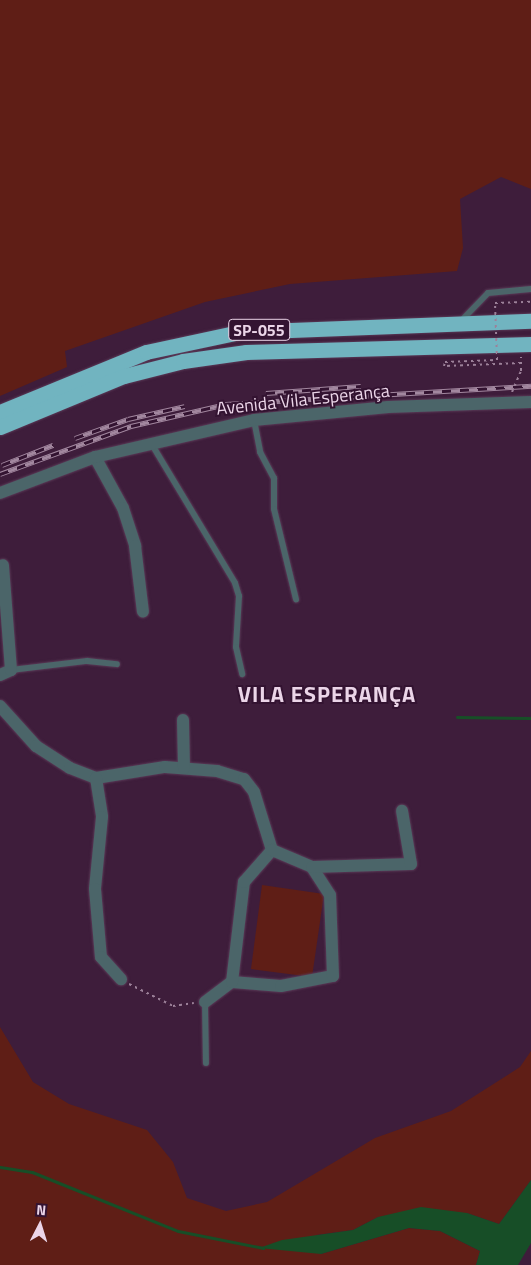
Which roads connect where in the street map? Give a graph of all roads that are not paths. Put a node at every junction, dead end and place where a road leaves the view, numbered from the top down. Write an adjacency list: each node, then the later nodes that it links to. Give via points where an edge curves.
1 (531, 289): 3 (lane, via 488,293)
2 (531, 321): 3 (highway, SP-055)
3 (459, 323): 6 (highway, SP-055, via 303,326 188,341 105,366)
4 (526, 344): 8 (highway, SP-055, via 246,352 184,361 124,376)
5 (531, 402): 7 (street, Avenida Vila Esperança, via 388,407)
6 (0, 412)
7 (254, 420): 9 (street, Avenida Vila Esperança); 13 (lane, via 260,452 274,478 274,509)
8 (0, 427)
9 (151, 442): 10 (street, Avenida Vila Esperança); 17 (lane, via 235,583 239,596 236,647)
10 (95, 458): 11 (street, Avenida Vila Esperança); 14 (street, via 123,508 135,546)
11 (0, 494)
12 (2, 565): 16 (street)
13 (296, 599)
14 (143, 612)
15 (117, 664): 16 (lane, via 87,661)
16 (6, 673)
17 (242, 674)
18 (0, 706): 21 (street, via 36,746 70,768)
19 (183, 720): 20 (street)
20 (184, 768): 21 (street); 23 (street, via 244,779 254,792)
21 (96, 778): 25 (street, via 102,817 95,889 101,958)
22 (402, 811): 24 (street, via 411,864)
23 (272, 850): 24 (street); 26 (street, via 244,882)
24 (312, 867): 26 (street, via 330,894 333,976 281,986)
25 (121, 979)
26 (232, 982): 27 (street)
27 (205, 1002): 28 (lane)
28 (206, 1063)

